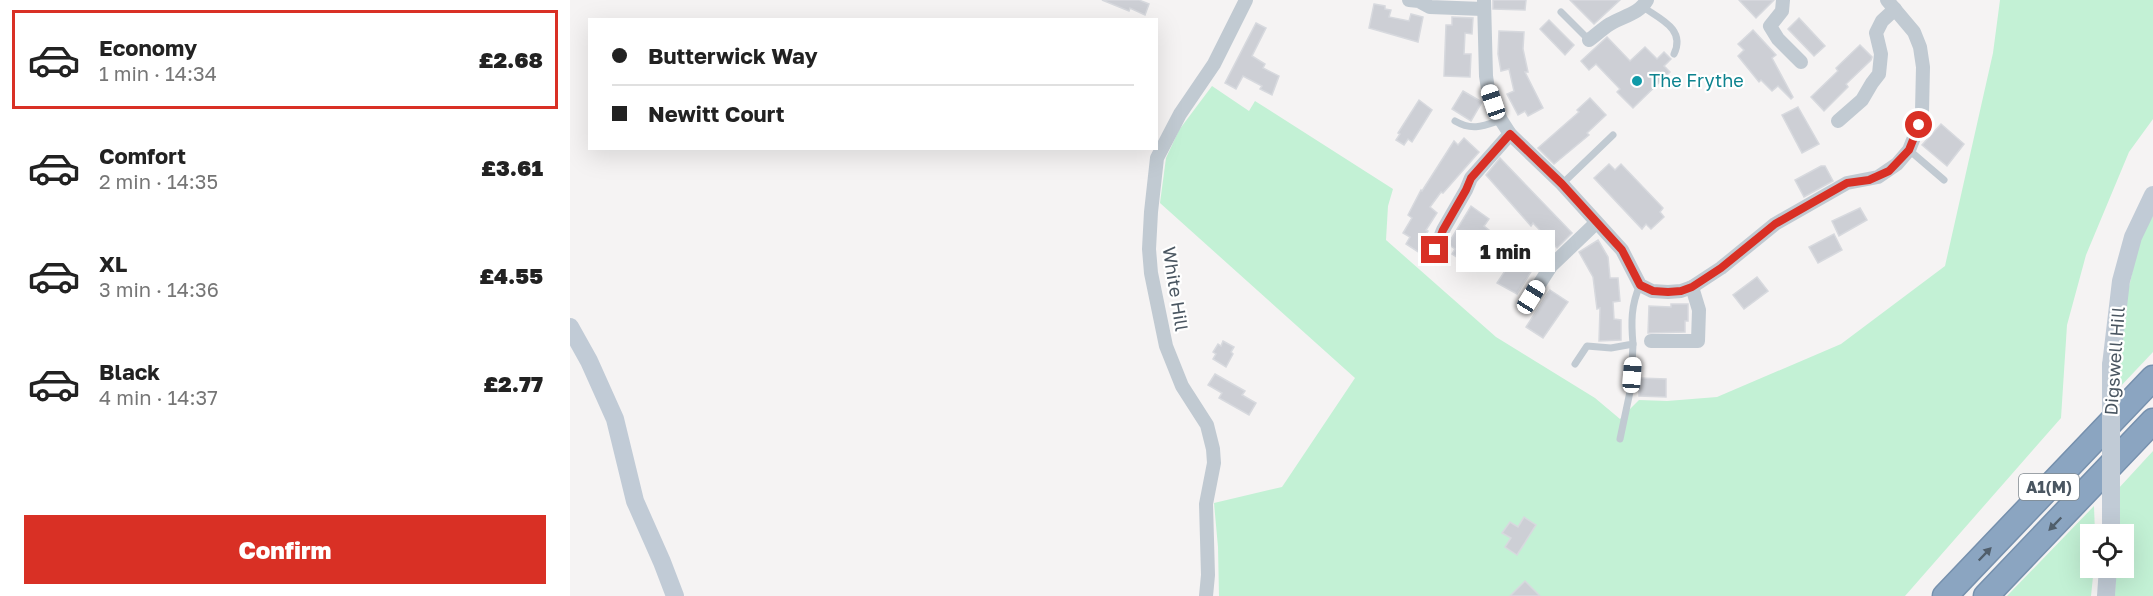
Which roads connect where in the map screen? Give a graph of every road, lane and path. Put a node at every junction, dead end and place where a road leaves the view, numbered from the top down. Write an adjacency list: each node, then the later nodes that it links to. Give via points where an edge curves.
1 (1246, 0): 35 (street, White Hill, via 1214,63 1157,158 1151,212 1151,273 1166,346 1182,387 1207,425 1213,449 1206,504)
2 (1409, 0): 5 (street, via 1430,8)
3 (1783, 0): 10 (street, via 1782,11 1770,26)
4 (1645, 4): 8 (street); 9 (lane, via 1676,33 1678,45)
5 (1483, 5): 11 (street, via 1488,89)
6 (1891, 5): 13 (street, via 1876,33 1881,54 1879,74 1862,100); 16 (street, via 1914,32 1923,67 1922,111)
7 (1562, 12): 8 (lane)
8 (1589, 40)
9 (1674, 54)
10 (1801, 62)
11 (1501, 120): 12 (lane, via 1477,128); 14 (street)
12 (1455, 121)
13 (1838, 121)
14 (1510, 134): 18 (street); 21 (street, via 1471,178)
15 (1614, 135): 18 (lane)
16 (1909, 150): 17 (lane); 23 (street, via 1889,171 1847,183 1775,224)
17 (1944, 180)
18 (1562, 184): 20 (street)
19 (2153, 195): 32 (main road, Digswell Hill, bridge, via 2133,237 2121,281 2111,365)
20 (1596, 223): 22 (street, via 1622,250); 24 (street, via 1551,266)
21 (1435, 250)
22 (1640, 285): 23 (street, via 1668,292); 27 (lane, via 1633,300)
23 (1692, 287): 26 (street, via 1699,310 1698,341)
24 (1531, 297)
25 (570, 327): 34 (main road, via 615,419 635,501)
26 (1651, 341)
27 (1633, 344): 28 (lane, via 1611,348 1587,346); 31 (lane, via 1631,387)
28 (1575, 364)
29 (2153, 378): 36 (highway, A1(M), one-way to 29)
30 (2153, 421): 37 (highway, A1(M), one-way to 37)
31 (1620, 439)
32 (2111, 524)
33 (2107, 578): 38 (main road)
34 (675, 596)
35 (1206, 596)
36 (1945, 596)
37 (1986, 596)
38 (2106, 596)

